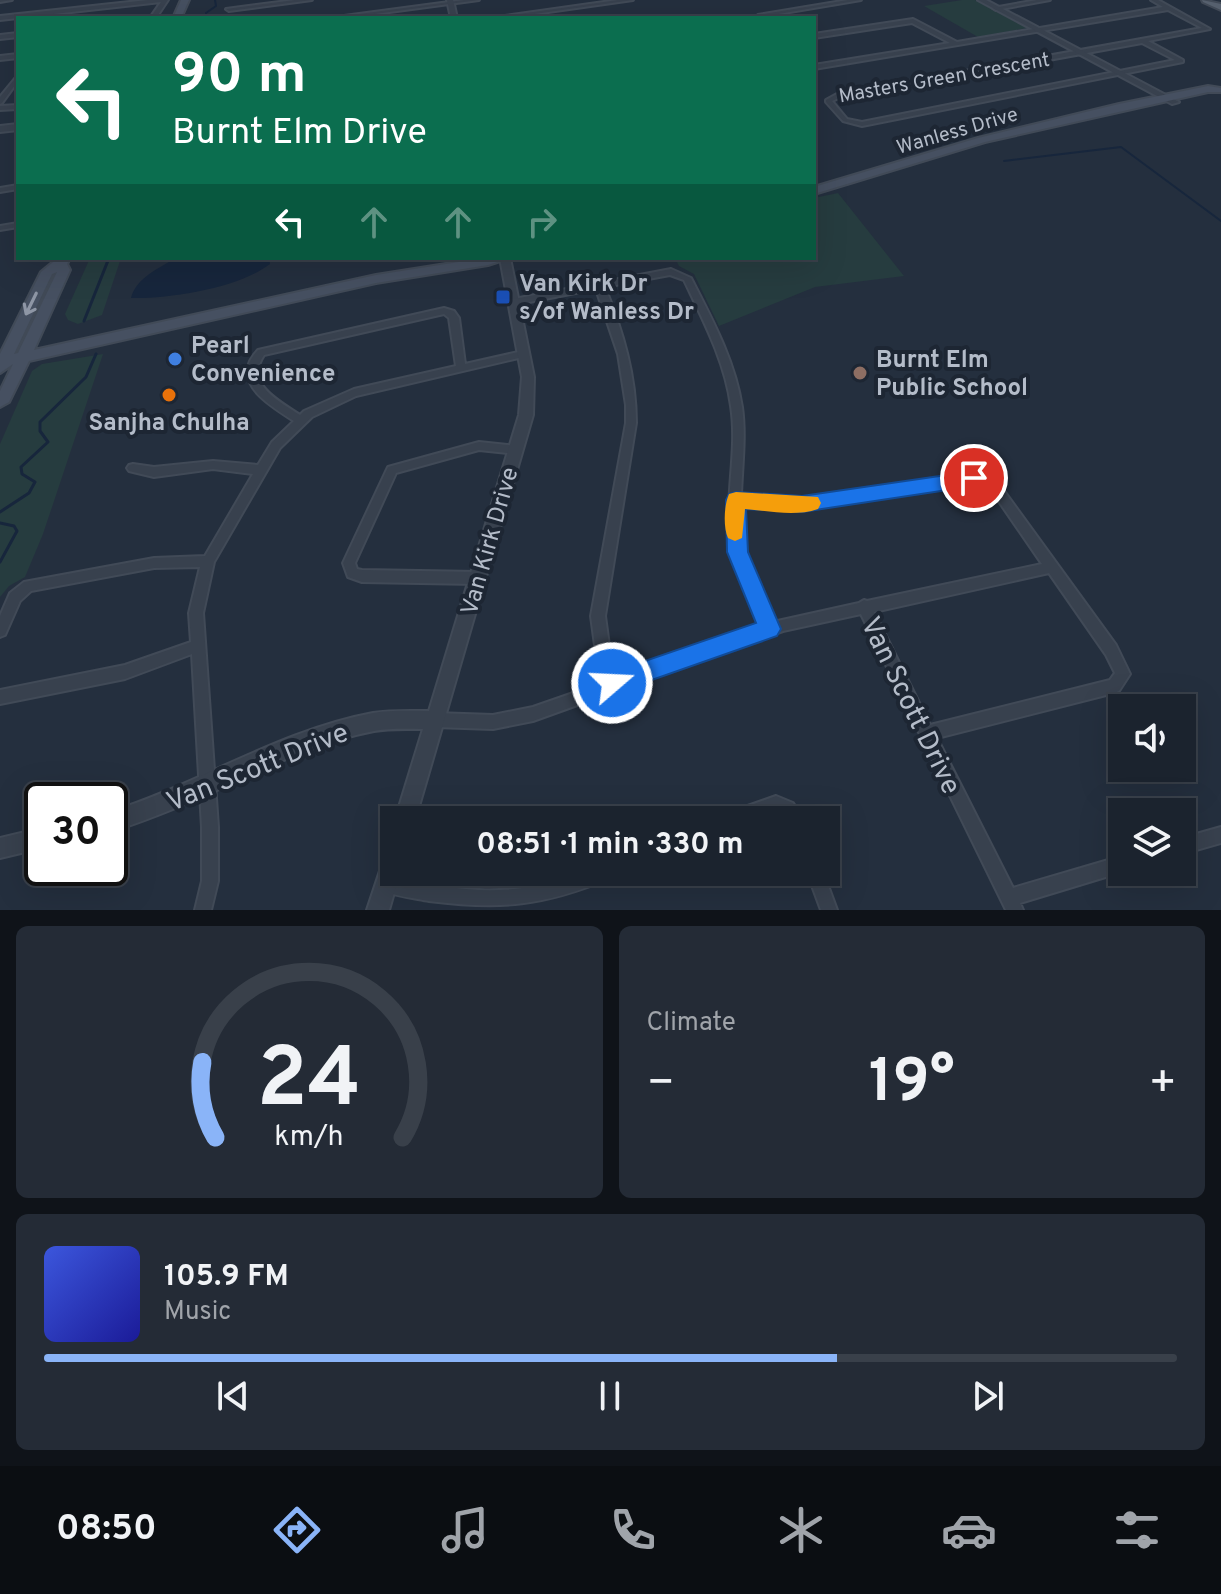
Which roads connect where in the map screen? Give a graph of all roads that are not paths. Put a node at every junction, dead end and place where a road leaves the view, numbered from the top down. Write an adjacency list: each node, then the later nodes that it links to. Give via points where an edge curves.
1 (0, 0): 2 (street)
2 (9, 0)
3 (164, 0): 19 (street)
4 (233, 0): 17 (street)
5 (309, 0): 17 (street)
6 (476, 0): 13 (street)
7 (630, 0): 22 (street)
8 (858, 0): 18 (street)
9 (981, 0): 15 (street)
10 (1047, 0): 15 (street)
11 (1154, 0): 16 (street)
12 (1206, 0): 14 (main road)
13 (450, 2): 21 (street)
14 (1221, 7)
15 (996, 8): 23 (street)
16 (1169, 8): 23 (street); 25 (street, via 1207,29)
17 (229, 9): 20 (street)
18 (761, 15)
19 (18, 16)
20 (227, 16)
21 (347, 16)
22 (509, 16)
23 (1036, 30): 26 (street); 27 (street)
24 (816, 36): 26 (street, via 913,21)
25 (1143, 41): 27 (street); 29 (street, via 1181,61)
26 (955, 43): 28 (street)
27 (1080, 53): 29 (street); 29 (street, Masters Green Crescent, via 828,101 845,120 862,124)
28 (816, 67)
29 (1121, 74): 32 (street)
30 (16, 80): 33 (street)
31 (1220, 90): 32 (main road, Wanless Drive)
32 (1170, 100): 34 (main road, Wanless Drive, via 982,140)
33 (0, 102)
34 (816, 190)
35 (450, 260): 39 (main road)
36 (495, 260): 39 (main road)
37 (505, 260): 41 (street, Van Kirk Drive)
38 (62, 261): 42 (main road, via 64,270); 44 (main road, one-way to 44, via 47,272)
39 (415, 272): 42 (main road, via 149,331)
40 (600, 287): 41 (street); 51 (street, via 671,272 687,278 720,347 734,394); 59 (street, via 624,356 631,398 598,616)
41 (514, 302): 43 (street, Van Kirk Drive)
42 (25, 352): 44 (main road); 46 (main road)
43 (523, 354): 45 (street); 48 (street, Van Kirk Drive, via 529,399)
44 (2, 359)
45 (461, 368): 47 (street, via 342,397); 47 (street, via 454,318 444,311 261,352 254,363 256,384 269,400)
46 (0, 401)
47 (300, 420): 50 (street)
48 (516, 450): 54 (street, Van Kirk Drive); 54 (street, via 479,446 392,470 349,563 352,573 362,576)
49 (133, 468): 50 (street, via 154,472 202,465)
50 (260, 470): 52 (street)
51 (736, 500): 53 (street, via 802,504 980,478 995,487); 56 (street, via 738,552)
52 (208, 561): 57 (street, via 154,563 28,586 15,597); 58 (street, via 196,606)
53 (1053, 567): 55 (street); 62 (street, via 1117,660 1123,674 1119,682)
54 (477, 578): 61 (street, Van Kirk Drive)
55 (864, 606): 56 (street, Van Scott Drive); 62 (street, Van Scott Drive)
56 (770, 629): 59 (street, Van Scott Drive)
57 (0, 631)
58 (197, 646): 60 (street, via 125,672); 63 (street)
59 (612, 683): 61 (street, Van Scott Drive, via 533,714 493,722)
60 (0, 697)
61 (435, 720): 63 (street, Van Scott Drive, via 385,720 336,731); 64 (street, Van Kirk Drive)
62 (926, 733): 75 (street, Van Scott Drive)
63 (207, 783): 65 (street, Van Scott Drive); 76 (street, via 211,865)
64 (409, 806)
65 (128, 815)
66 (1221, 835): 68 (street)
67 (24, 842): 69 (street)
68 (1196, 842)
69 (0, 848)
70 (1108, 869): 75 (street)
71 (385, 886): 77 (street)
72 (396, 886): 73 (street, via 505,902)
73 (570, 886)
74 (820, 886): 78 (street)
75 (1012, 904)
76 (203, 910)
77 (378, 910)
78 (829, 910)

